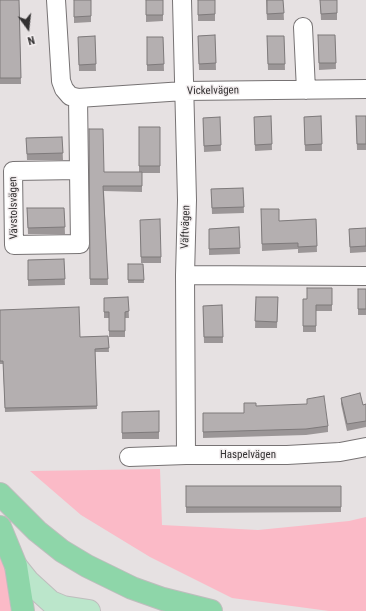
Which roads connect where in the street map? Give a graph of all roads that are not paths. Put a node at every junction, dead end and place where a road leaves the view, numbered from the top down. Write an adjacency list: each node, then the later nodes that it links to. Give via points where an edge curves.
1 (56, 0): 7 (street, Vävstolsvägen, via 61,81)
2 (182, 0): 6 (street, Väftvägen)
3 (303, 27): 5 (street)
4 (366, 88): 5 (street, Vickelvägen)
5 (306, 90): 6 (street, Vickelvägen)
6 (184, 91): 7 (street, Vickelvägen); 9 (street, Väftvägen, via 187,200)
7 (71, 94): 8 (street, Vävstolsvägen)
8 (79, 170): 8 (street, Vävstolsvägen, via 80,244 14,245 13,171)
9 (185, 275): 10 (street); 12 (street, Väftvägen)
10 (366, 276)
11 (366, 447): 12 (street, Haspelvägen, via 340,452 287,455)
12 (186, 454): 13 (street, Haspelvägen)
13 (130, 457)
14 (0, 494): 19 (highway, via 62,551 109,578 163,599)
15 (0, 527): 16 (highway)
16 (16, 566): 17 (highway); 18 (main road, via 51,602 63,607)
17 (23, 611)
18 (89, 611)
19 (211, 611)

